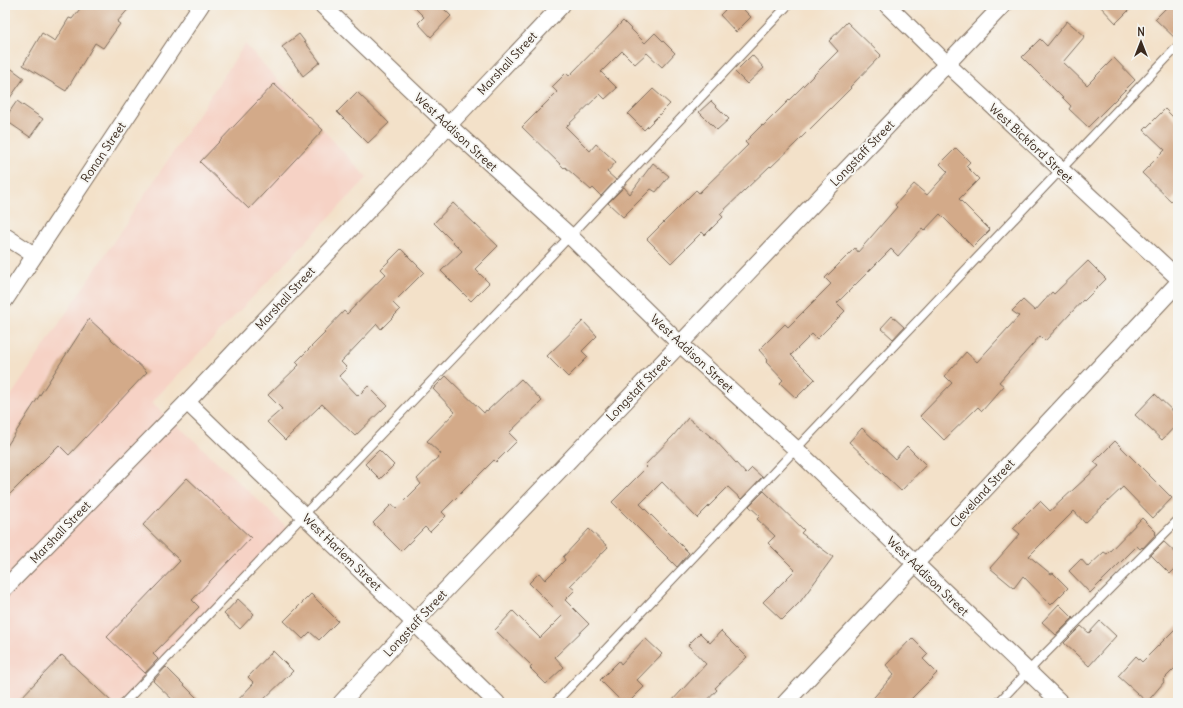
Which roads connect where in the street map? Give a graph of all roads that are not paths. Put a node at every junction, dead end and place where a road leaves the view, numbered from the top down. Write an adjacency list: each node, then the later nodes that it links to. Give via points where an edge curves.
1 (201, 5): 13 (street, Ronan Street)
2 (562, 5): 9 (street, Marshall Street)
3 (788, 5): 12 (lane)
4 (887, 5): 8 (street, West Bickford Street)
5 (1003, 5): 8 (street, Longstaff Street)
6 (327, 7): 9 (street, West Addison Street)
7 (1178, 46): 10 (lane)
8 (947, 64): 10 (street, West Bickford Street); 17 (street, Longstaff Street)
9 (448, 125): 12 (street, West Addison Street); 18 (street, Marshall Street)
10 (1061, 170): 14 (street, West Bickford Street); 19 (lane)
11 (5, 236): 13 (street)
12 (570, 236): 17 (street, West Addison Street); 20 (lane)
13 (34, 255): 16 (street, Ronan Street)
14 (1178, 278)
15 (1178, 283): 22 (street, Cleveland Street)
16 (5, 300)
17 (680, 344): 19 (street, West Addison Street); 24 (street, Longstaff Street)
18 (188, 402): 20 (street, West Harlem Street); 23 (street, Marshall Street)
19 (796, 449): 22 (street, West Addison Street); 29 (lane)
20 (303, 514): 24 (street, West Harlem Street); 26 (lane)
21 (1178, 520): 25 (lane)
22 (916, 564): 25 (street, West Addison Street); 30 (street, Cleveland Street)
23 (5, 588)
24 (415, 622): 27 (street, Longstaff Street); 28 (street, West Harlem Street)
25 (1028, 671): 31 (lane); 32 (street, West Addison Street)
26 (124, 703)
27 (341, 703)
28 (497, 703)
29 (555, 703)
30 (785, 703)
31 (998, 703)
32 (1061, 703)

